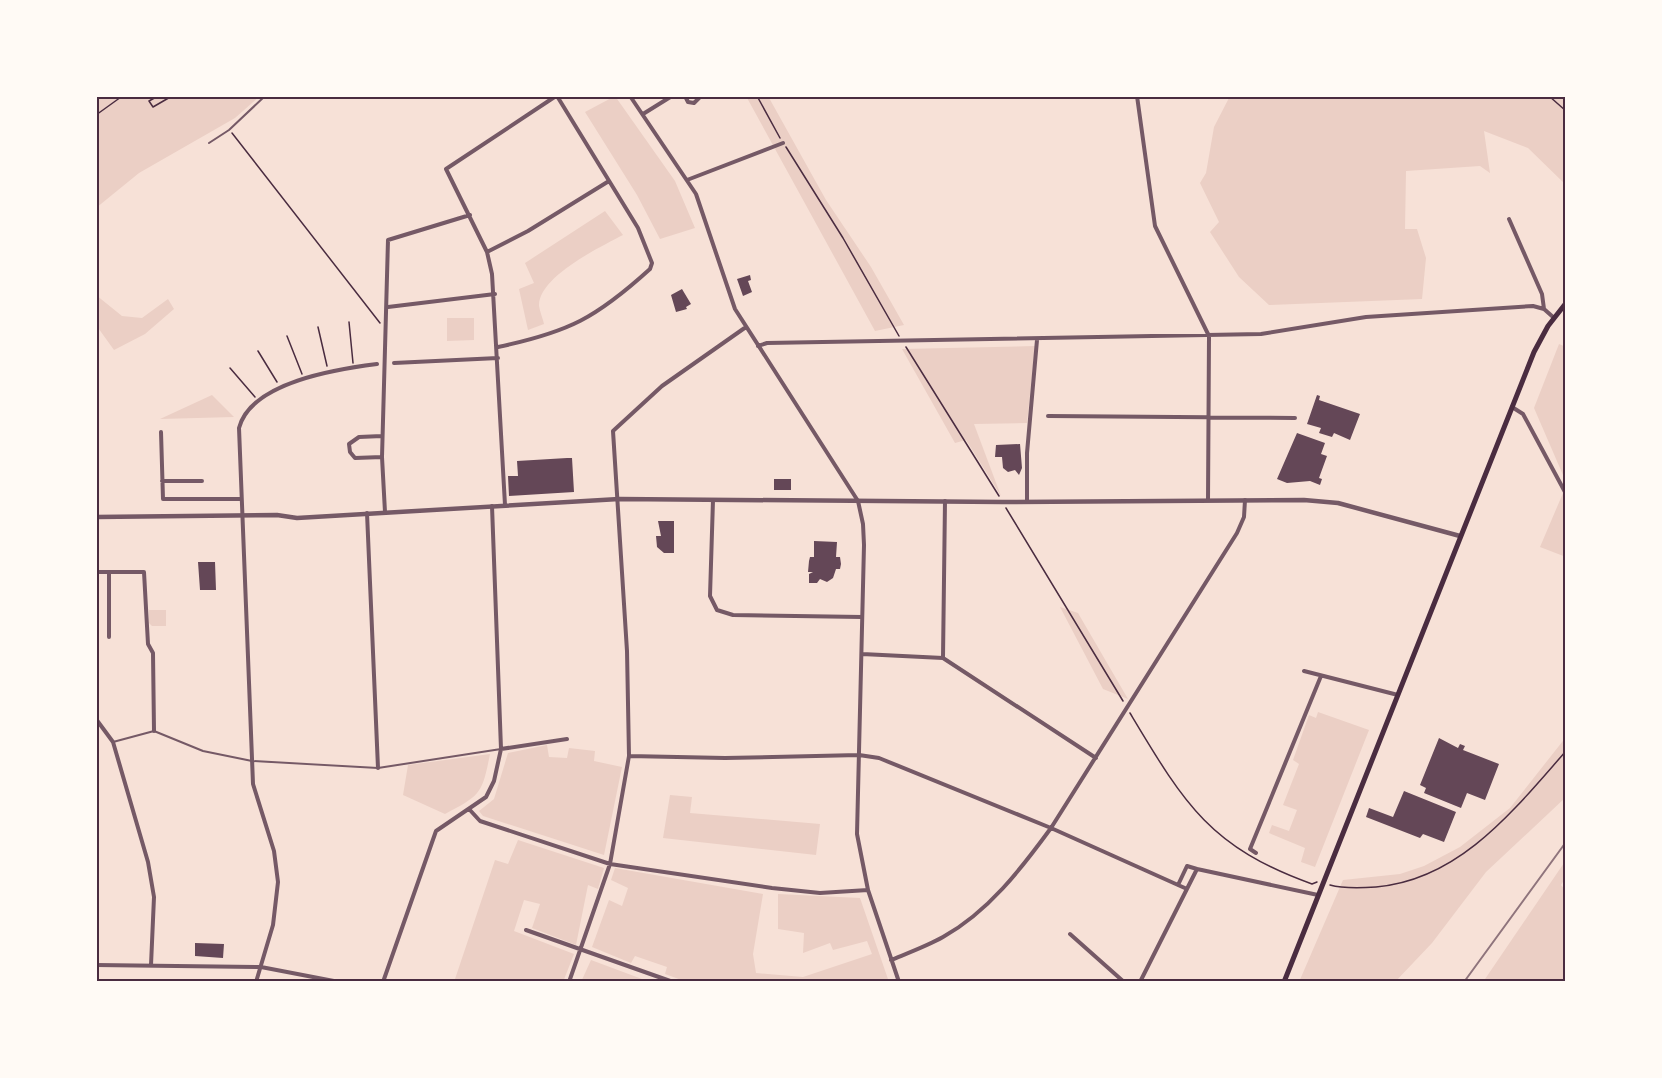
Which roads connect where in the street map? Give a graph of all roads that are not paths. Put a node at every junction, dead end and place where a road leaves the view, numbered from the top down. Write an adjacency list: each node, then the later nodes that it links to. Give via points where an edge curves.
1 (265, 96): 10 (lane)
2 (557, 96): 12 (street); 13 (street, via 446,169)
3 (630, 96): 8 (street)
4 (672, 96): 8 (street)
5 (685, 96): 6 (street, via 694,103)
6 (701, 96)
7 (1137, 96): 22 (street, via 1155,226)
8 (643, 114): 11 (street)
9 (783, 143): 11 (street)
10 (209, 144)
11 (687, 180): 21 (street, via 701,207 732,302)
12 (609, 181): 15 (street); 25 (street, via 638,228 652,263 650,269 582,323)
13 (470, 215): 15 (street); 18 (street, via 388,240)
14 (1509, 219): 19 (street, via 1542,294)
15 (487, 252): 16 (street)
16 (495, 294): 18 (street); 25 (street)
17 (1566, 303): 20 (main road)
18 (388, 307): 34 (street, via 384,328)
19 (1544, 309): 20 (street); 22 (street, via 1533,306 1376,316 1261,334)
20 (1553, 317): 29 (main road)
21 (746, 327): 24 (street); 40 (street, via 662,386 613,431 615,492)
22 (1209, 336): 23 (street); 31 (street)
23 (1037, 340): 24 (street, via 902,339 771,342); 46 (street, via 1027,453)
24 (759, 346): 44 (street)
25 (498, 347): 26 (street)
26 (498, 358): 27 (street); 47 (street)
27 (394, 363)
28 (376, 364): 39 (street, via 304,377 259,402 241,420 239,428)
29 (1512, 407): 38 (street, via 1523,414); 53 (main road)
30 (1048, 416): 31 (street)
31 (1209, 418): 32 (street); 42 (street)
32 (1295, 418)
33 (161, 432): 36 (street)
34 (382, 436): 35 (street); 35 (street, via 359,437 349,444 356,458)
35 (382, 457): 49 (street)
36 (162, 481): 37 (street); 39 (street, via 163,499)
37 (202, 481)
38 (1564, 492)
39 (241, 499): 51 (street)
40 (619, 499): 41 (street); 47 (street); 69 (street, via 630,698)
41 (712, 500): 44 (street); 56 (street, via 710,596 717,610 738,615)
42 (1208, 500): 43 (street); 46 (street)
43 (1245, 500): 53 (street, via 1328,501); 70 (street, via 1244,517 1237,533)
44 (858, 501): 45 (street); 56 (street, via 864,531)
45 (945, 501): 46 (street); 59 (street)
46 (1027, 502)
47 (505, 505): 48 (street)
48 (492, 506): 49 (street); 67 (street)
49 (385, 512): 50 (street)
50 (367, 513): 51 (street, via 297,518); 72 (street)
51 (241, 516): 52 (street); 71 (street)
52 (96, 517)
53 (1460, 536): 62 (main road)
54 (96, 572): 55 (street)
55 (109, 573): 57 (street); 64 (street, via 144,572 148,644 153,652)
56 (862, 617): 58 (street)
57 (109, 637)
58 (862, 654): 59 (street); 68 (street)
59 (943, 658): 70 (street)
60 (1304, 671): 61 (street)
61 (1321, 676): 62 (street); 75 (street, via 1250,849)
62 (1398, 695): 81 (main road)
63 (96, 719): 66 (street)
64 (154, 731): 66 (lane); 71 (lane, via 203,751)
65 (567, 739): 67 (street)
66 (113, 742): 87 (street, via 153,885)
67 (501, 749): 72 (lane); 73 (street, via 486,797)
68 (858, 755): 69 (street); 74 (street, via 894,763); 80 (street, via 857,827)
69 (629, 756): 76 (street)
70 (1096, 758): 74 (street)
71 (252, 762): 72 (lane); 88 (street, via 253,784 274,851 278,882 273,925)
72 (378, 768)
73 (469, 809): 76 (street, via 480,821); 91 (street, via 436,831)
74 (1051, 828): 78 (street); 85 (street, via 1020,870 987,905 944,937)
75 (1256, 853)
76 (610, 864): 80 (street, via 820,893); 84 (street)
77 (1197, 869): 78 (street, via 1187,866); 79 (street); 81 (street)
78 (1178, 885): 79 (street)
79 (1187, 889): 96 (street)
80 (868, 890): 85 (street)
81 (1318, 895): 97 (main road)
82 (526, 930): 84 (street)
83 (1070, 934): 95 (street)
84 (581, 951): 92 (street); 93 (street)
85 (891, 960): 94 (street)
86 (96, 965): 87 (street)
87 (151, 965): 88 (street)
88 (261, 968): 89 (street); 90 (street)
89 (256, 982)
90 (339, 982)
91 (383, 982)
92 (569, 982)
93 (673, 982)
94 (899, 982)
95 (1124, 982)
96 (1140, 982)
97 (1284, 982)

